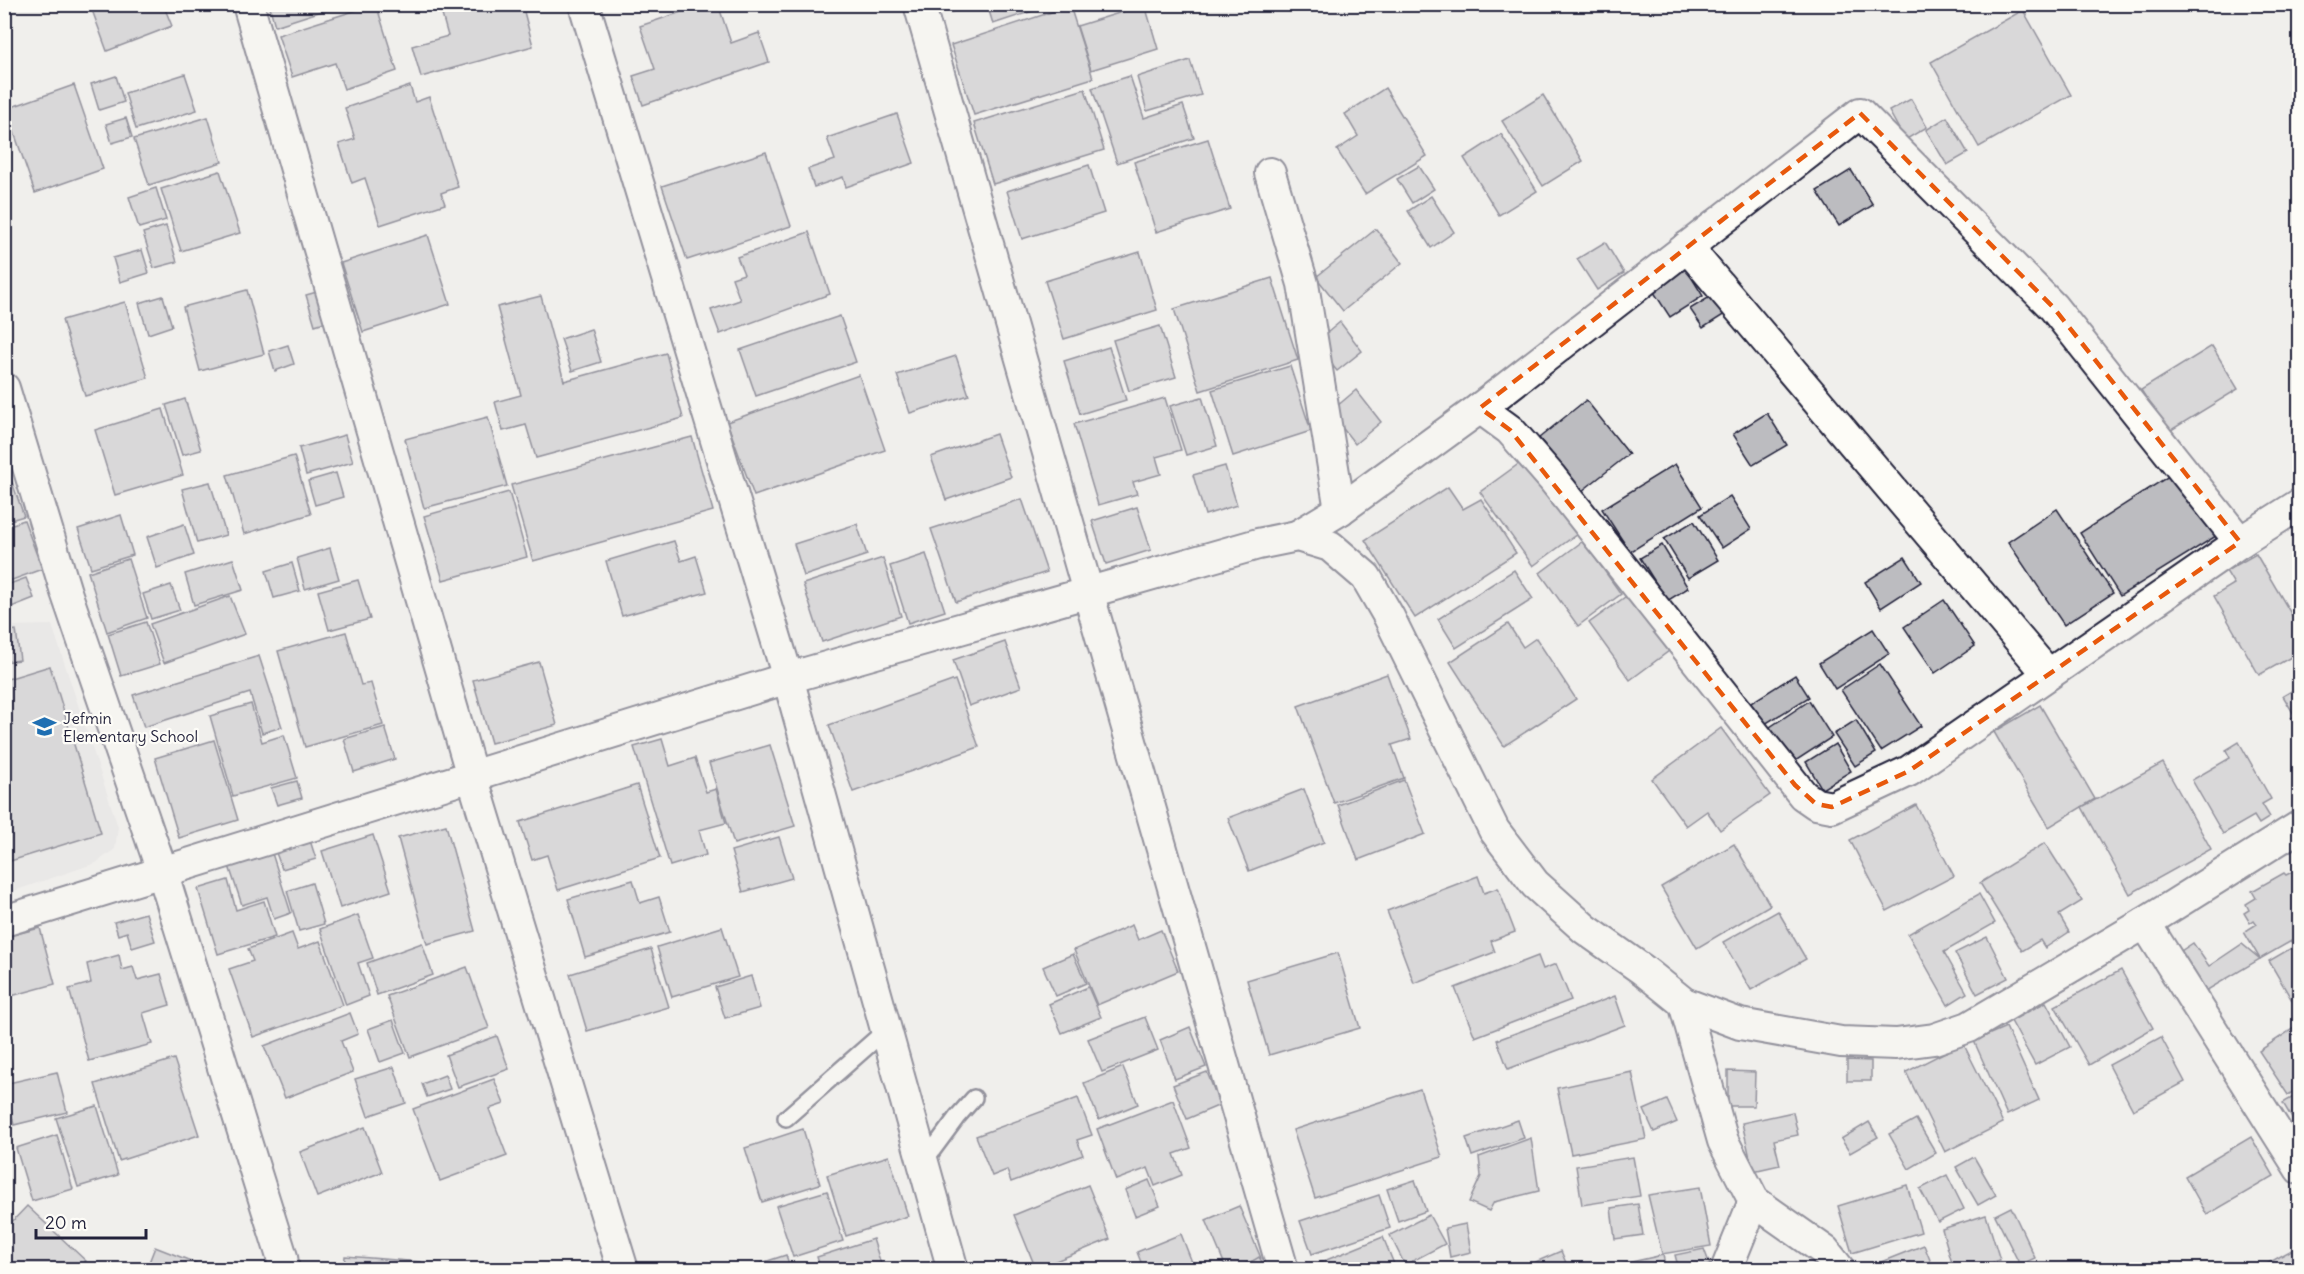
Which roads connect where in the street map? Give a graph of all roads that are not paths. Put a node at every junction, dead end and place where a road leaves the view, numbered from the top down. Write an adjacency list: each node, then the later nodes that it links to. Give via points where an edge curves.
1 (248, 4): 16 (street)
2 (584, 4): 15 (street)
3 (919, 4): 13 (street)
4 (1270, 173): 10 (street, via 1303,284)
5 (1687, 247): 7 (street); 12 (street, via 1860,113 2053,307); 14 (street)
6 (5, 389): 8 (street)
7 (1480, 408): 10 (street); 14 (street, via 1510,430 1552,478 1795,785 1816,804 1832,807 1909,771)
8 (14, 454): 18 (street)
9 (2300, 504): 12 (street)
10 (1340, 510): 11 (street)
11 (1297, 536): 13 (street); 21 (street, via 1330,546 1366,577 1494,830 1535,884 1585,929)
12 (2240, 542): 14 (street)
13 (1089, 592): 15 (street); 31 (street)
14 (2049, 674)
15 (788, 678): 16 (street); 22 (street)
16 (472, 776): 18 (street); 29 (street)
17 (2300, 826): 20 (street)
18 (162, 871): 19 (street); 28 (street)
19 (4, 921)
20 (2145, 923): 21 (street, via 1968,1027 1934,1039 1896,1044 1841,1042 1740,1024); 26 (street)
21 (1684, 1003): 27 (street, via 1723,1140)
22 (886, 1030): 24 (lane); 25 (street)
23 (974, 1098): 25 (lane)
24 (786, 1118)
25 (923, 1163): 30 (street)
26 (2300, 1169)
27 (1754, 1201): 32 (street); 33 (street, via 1825,1251)
28 (284, 1269)
29 (623, 1269)
30 (953, 1269)
31 (1283, 1269)
32 (1726, 1269)
33 (1840, 1269)

